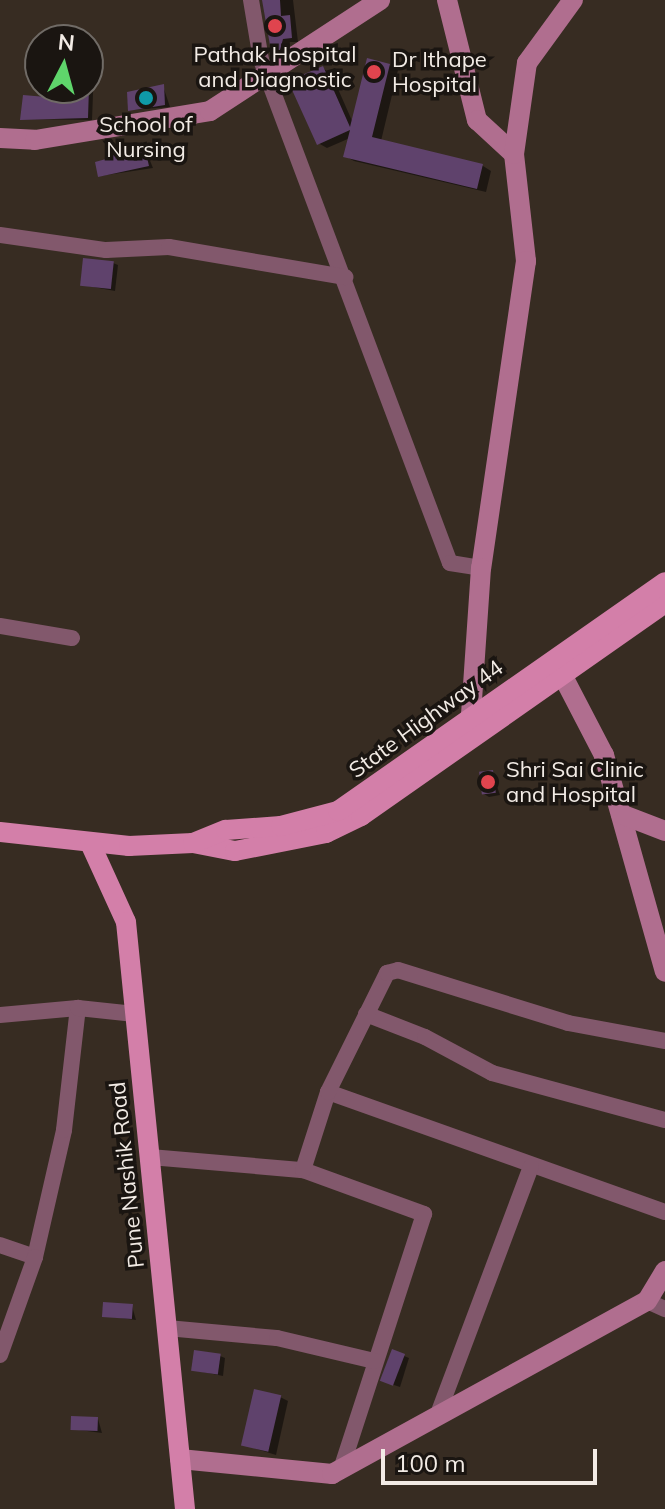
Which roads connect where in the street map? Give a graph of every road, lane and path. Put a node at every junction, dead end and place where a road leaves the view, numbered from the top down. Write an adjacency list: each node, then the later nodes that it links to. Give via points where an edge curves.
1 (251, 0): 5 (street, via 261,60)
2 (380, 0): 5 (street)
3 (447, 0): 7 (street, via 477,120)
4 (573, 0): 7 (street, via 527,63)
5 (271, 74): 6 (street, via 210,111 35,140); 9 (street)
6 (0, 138)
7 (514, 154): 10 (street, via 526,261)
8 (0, 235): 9 (street, via 106,250 169,247)
9 (345, 277): 10 (street, via 450,563)
10 (481, 568): 16 (street)
11 (665, 582): 15 (main road, State Highway 44)
12 (665, 603): 15 (main road, State Highway 44)
13 (0, 626): 14 (street)
14 (72, 638)
15 (557, 665): 16 (main road, State Highway 44); 17 (street, via 604,755)
16 (476, 724): 22 (main road, State Highway 44, via 341,818 285,845 247,850 193,843)
17 (621, 814): 20 (street); 23 (street)
18 (0, 816): 19 (main road)
19 (25, 831): 21 (main road, State Highway 44); 22 (main road, State Highway 44)
20 (665, 831)
21 (0, 832)
22 (90, 843): 25 (main road, Pune Nashik Road, via 126,922)
23 (665, 972)
24 (78, 1008): 25 (street); 27 (street); 36 (street, via 69,1044 64,1130)
25 (135, 1014): 31 (main road, Pune Nashik Road)
26 (366, 1014): 28 (street, via 387,973 398,970 568,1023); 29 (street); 30 (street, via 425,1037 492,1073)
27 (0, 1015)
28 (665, 1041)
29 (328, 1092): 32 (street); 33 (street)
30 (665, 1120)
31 (150, 1157): 33 (street); 39 (main road, Pune Nashik Road)
32 (531, 1167): 34 (street); 42 (street)
33 (303, 1170): 41 (street, via 424,1214)
34 (665, 1212)
35 (0, 1245): 36 (street)
36 (35, 1257): 40 (street)
37 (665, 1271): 38 (street)
38 (656, 1305): 42 (street)
39 (167, 1328): 41 (street, via 277,1338); 43 (main road, Pune Nashik Road)
40 (0, 1355)
41 (374, 1361): 44 (street)
42 (438, 1414): 44 (street)
43 (180, 1459): 44 (street, via 320,1475); 45 (main road, Pune Nashik Road)
44 (341, 1470)
45 (185, 1509)

